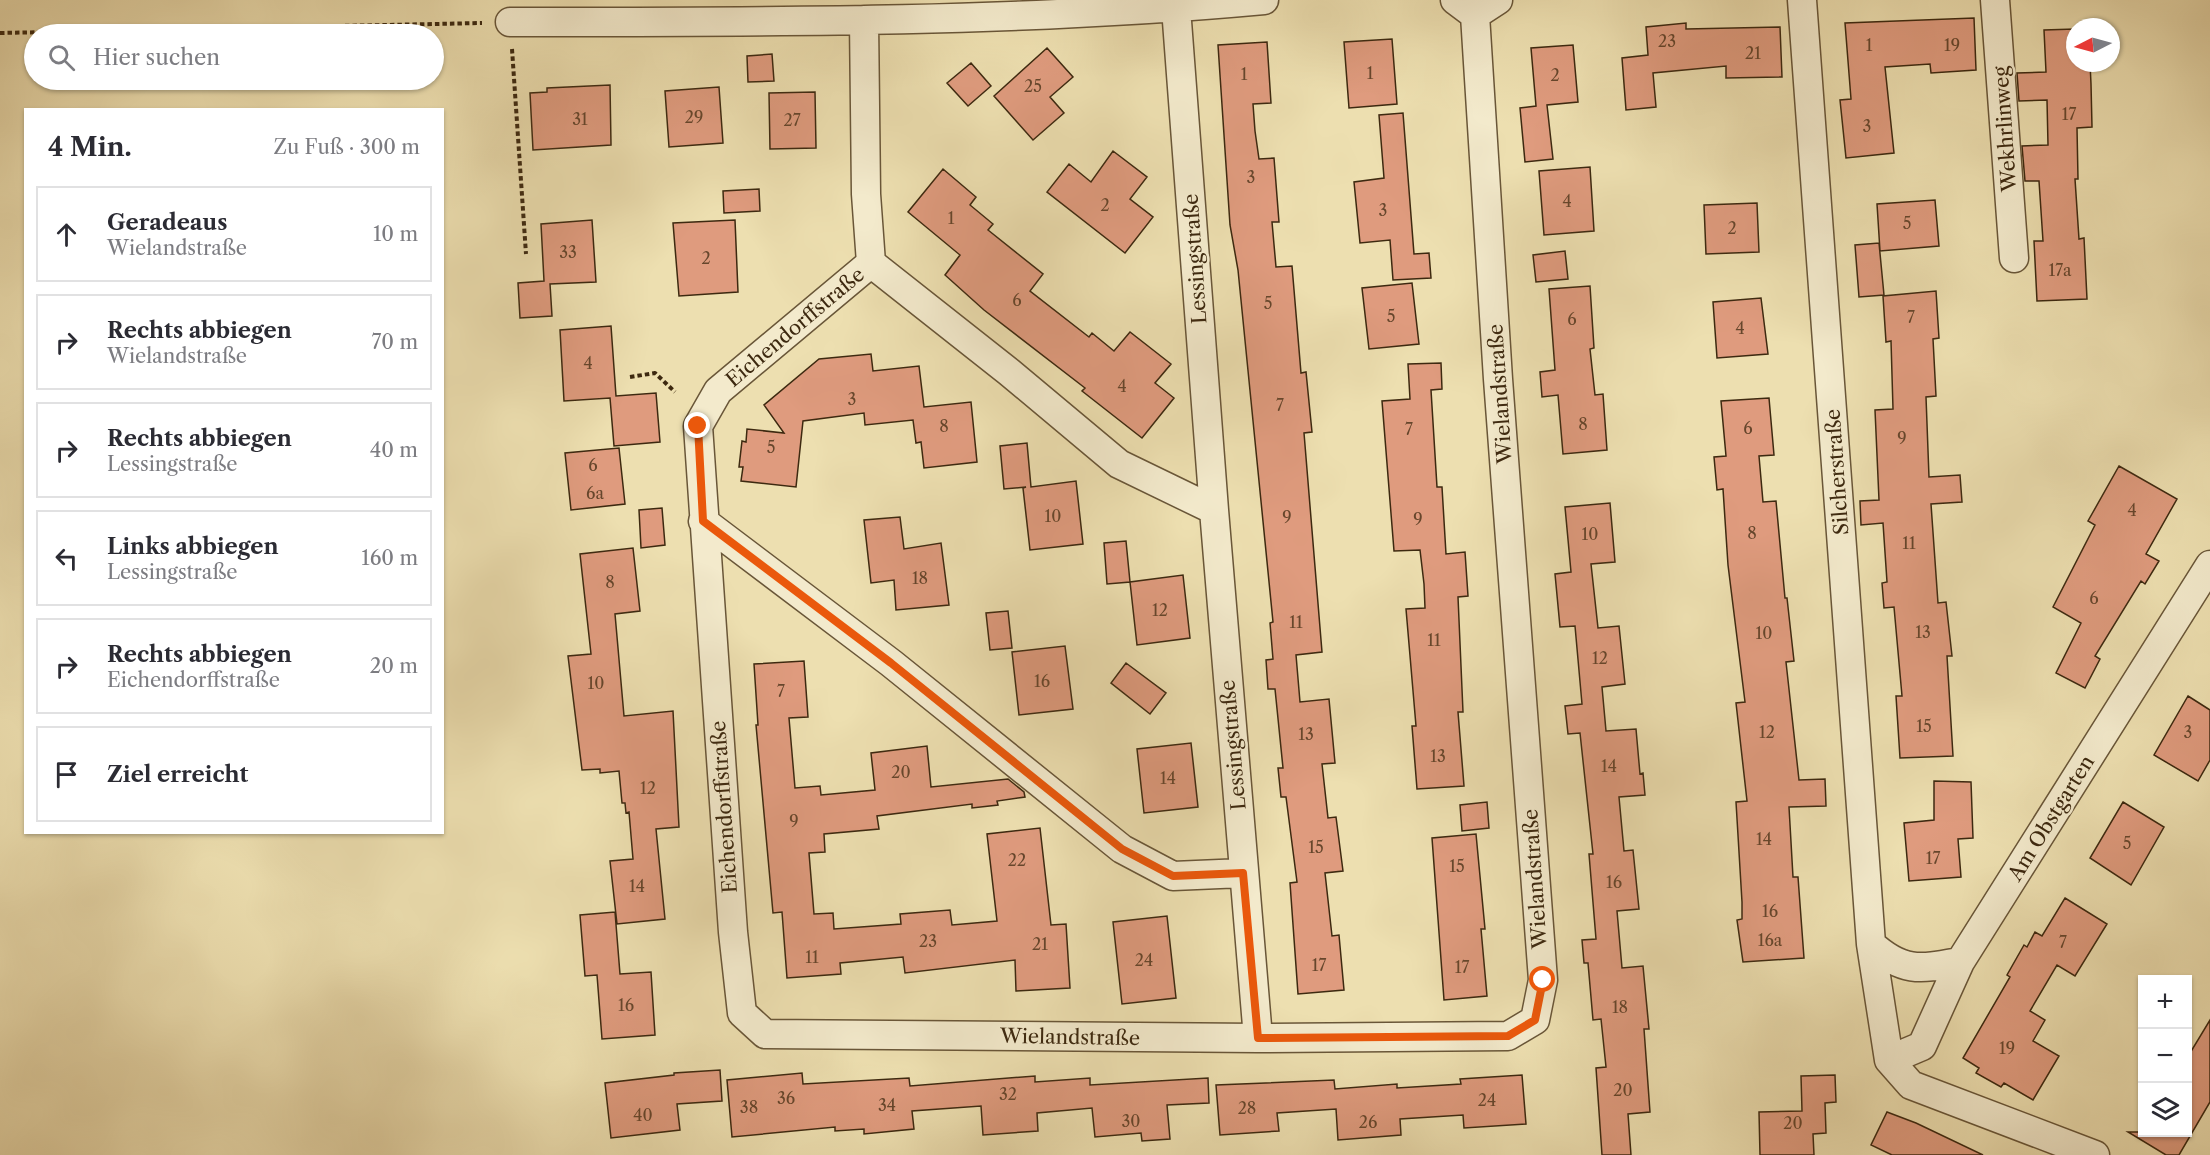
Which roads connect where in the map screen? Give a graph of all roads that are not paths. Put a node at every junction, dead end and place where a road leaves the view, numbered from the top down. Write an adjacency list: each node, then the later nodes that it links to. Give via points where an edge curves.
1 (1264, 0): 6 (street)
2 (1802, 0): 17 (street, Silcherstraße)
3 (1995, 0): 11 (street, Wekhrlinweg)
4 (1476, 5): 20 (street, Wielandstraße, via 1499,391 1543,980 1535,1020 1508,1036)
5 (1062, 6): 6 (street); 9 (street)
6 (1176, 8): 13 (street, Lessingstraße)
7 (538, 11): 8 (street); 10 (street)
8 (720, 11): 9 (street)
9 (864, 20): 12 (street, Eichendorffstraße, via 866,194)
10 (510, 22)
11 (2014, 258)
12 (871, 263): 13 (street, via 1119,464); 14 (street, Eichendorffstraße, via 718,391 698,426)
13 (1214, 510): 16 (street, Lessingstraße)
14 (703, 521): 16 (street, via 891,663 1122,849 1173,876); 18 (street, Eichendorffstraße)
15 (2210, 565): 19 (street, Am Obstgarten)
16 (1243, 873): 20 (street, Lessingstraße)
17 (1871, 944): 19 (street, via 1888,960 1921,969); 21 (street, Silcherstraße)
18 (735, 950): 20 (street, Wielandstraße, via 742,1013 765,1034)
19 (1960, 962): 21 (street, Am Obstgarten, via 1922,1046)
20 (1258, 1038)
21 (1889, 1060): 22 (street, via 1911,1085)
22 (2095, 1155)

